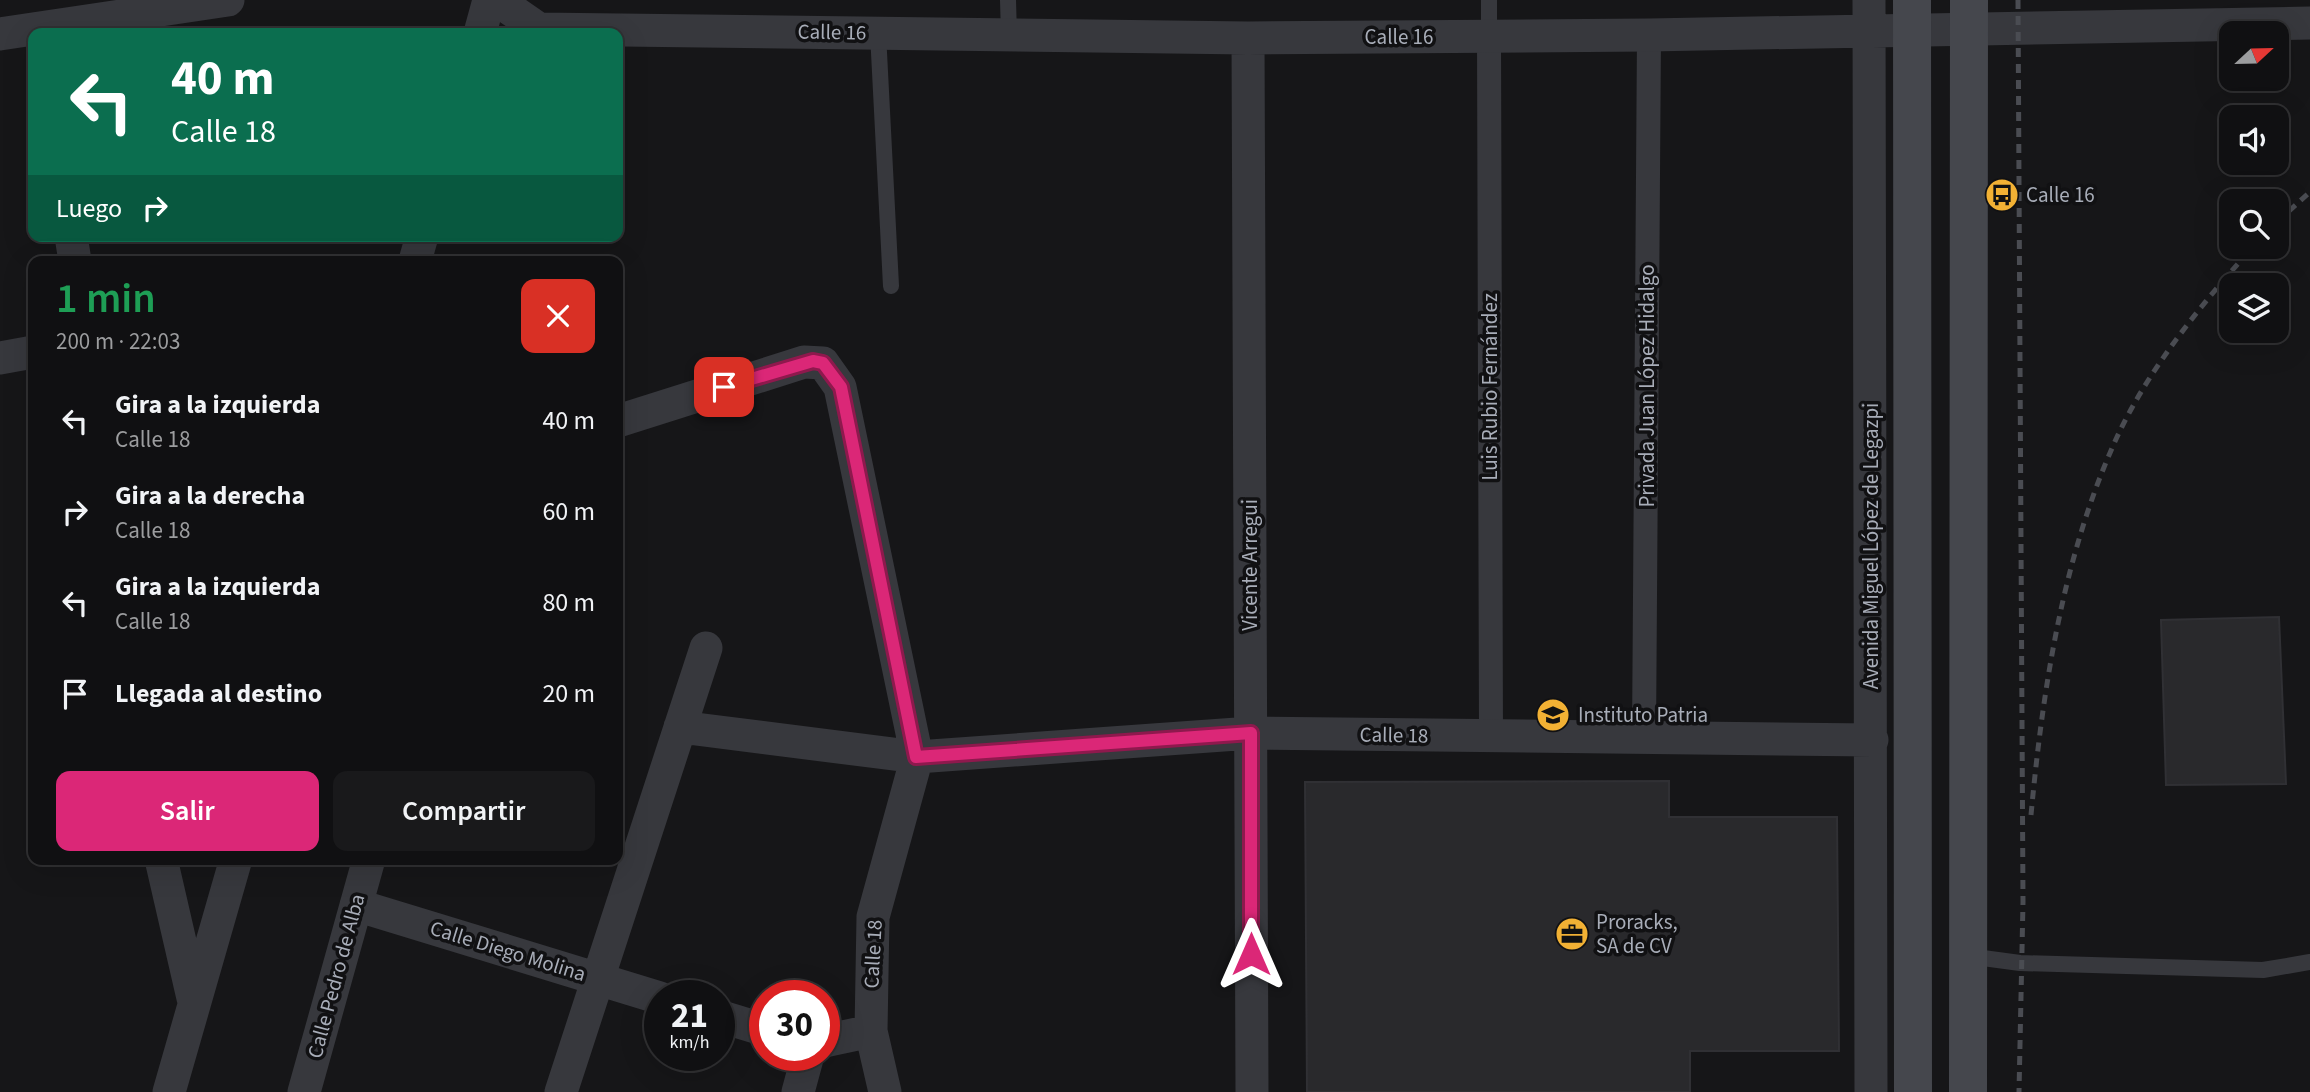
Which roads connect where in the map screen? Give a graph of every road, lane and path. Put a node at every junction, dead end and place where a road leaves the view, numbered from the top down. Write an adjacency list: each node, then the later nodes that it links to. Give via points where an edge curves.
1 (228, 0): 10 (street)
2 (489, 0): 11 (street)
3 (497, 0): 12 (street, Calle 16)
4 (1008, 0): 15 (lane)
5 (1489, 0): 17 (lane)
6 (1969, 14): 8 (street, Calle 16); 9 (street, Calle 16); 34 (main road)
7 (1869, 15): 8 (street, Calle 16); 16 (street, Calle 16); 28 (street, Avenida Miguel López de Legazpi)
8 (1912, 15): 49 (main road, Avenida Miguel López de Legazpi)
9 (2310, 23)
10 (23, 25)
11 (481, 28)
12 (538, 28)
13 (623, 30): 14 (street, Calle 16)
14 (878, 33): 15 (street, Calle 16); 19 (lane)
15 (1009, 35): 18 (street, Calle 16)
16 (1649, 36): 17 (street, Calle 16); 27 (street, Privada Juan López Hidalgo)
17 (1489, 37): 18 (street, Calle 16); 26 (street, Luis Rubio Fernández)
18 (1248, 38): 25 (street, Vicente Arregui)
19 (891, 286)
20 (28, 353): 21 (street)
21 (0, 358)
22 (623, 419): 29 (street, Calle 18, via 804,362 823,363 833,374 841,387)
23 (706, 648): 24 (street)
24 (680, 727): 29 (street, Calle 18); 36 (street)
25 (1251, 733): 26 (street, Calle 18); 29 (street, Calle 18); 47 (street, Vicente Arregui)
26 (1491, 736): 27 (street, Calle 18)
27 (1644, 737): 28 (street, Calle 18)
28 (1872, 740): 48 (street, Avenida Miguel López de Legazpi)
29 (916, 757): 39 (street, Calle 18, via 873,917)
30 (162, 865): 38 (street)
31 (234, 865): 38 (street)
32 (367, 865): 33 (street, Calle Pedro de Alba)
33 (356, 905): 36 (street, Calle Diego Molina); 43 (street, Calle Pedro de Alba)
34 (1968, 956): 35 (lane, via 2020,963 2263,970); 50 (main road)
35 (2310, 962)
36 (598, 979): 37 (street, Calle Diego Molina); 44 (street)
37 (644, 993)
38 (194, 1000): 42 (street)
39 (871, 1031): 40 (street); 46 (street, Calle 18)
40 (840, 1038)
41 (804, 1071): 45 (street)
42 (169, 1092)
43 (304, 1092)
44 (561, 1092)
45 (798, 1092)
46 (885, 1092)
47 (1252, 1092)
48 (1871, 1092)
49 (1913, 1092)
50 (1968, 1092)

